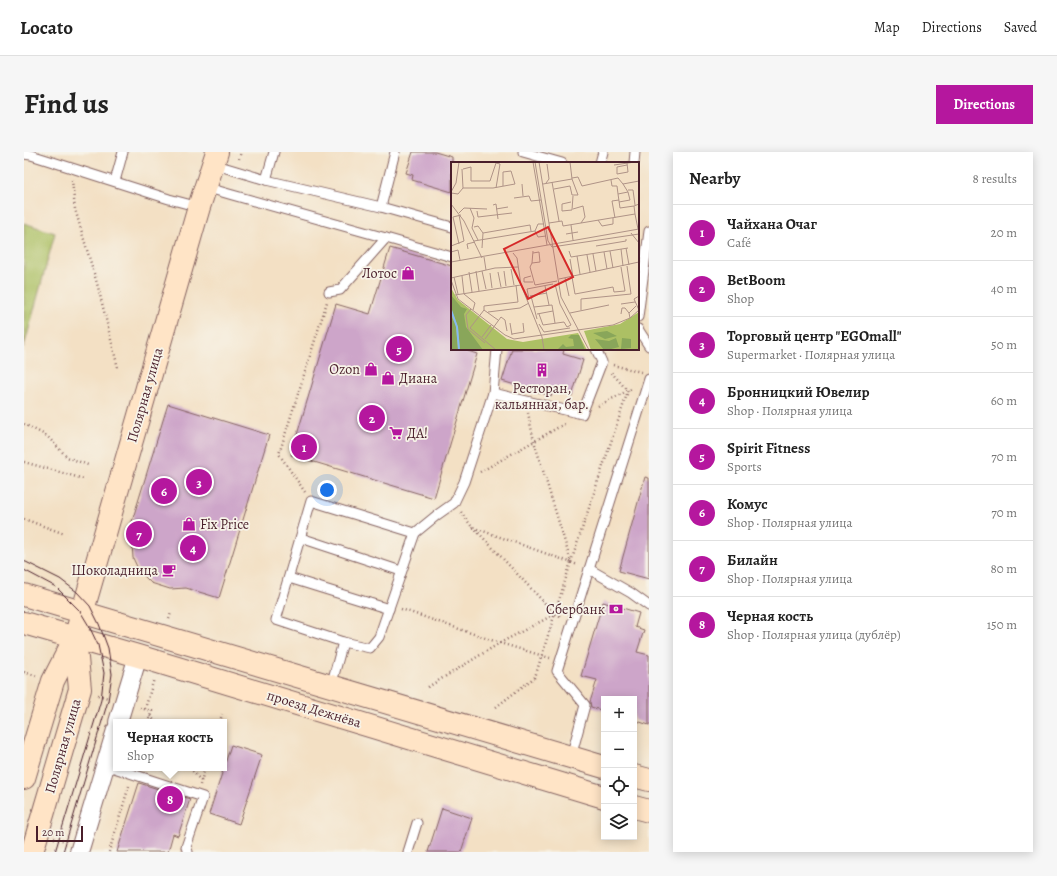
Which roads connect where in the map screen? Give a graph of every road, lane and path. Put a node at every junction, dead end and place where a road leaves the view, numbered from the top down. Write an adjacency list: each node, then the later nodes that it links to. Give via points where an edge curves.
1 (123, 152): 13 (lane)
2 (274, 152): 12 (lane)
3 (395, 152): 15 (lane)
4 (523, 152): 9 (lane)
5 (603, 152): 10 (lane)
6 (24, 154): 7 (lane)
7 (39, 154): 11 (lane)
8 (215, 158): 12 (lane); 14 (main road, Полярная улица)
9 (558, 162)
10 (600, 162)
11 (70, 168): 13 (lane); 27 (path, via 75,209)
12 (266, 180): 15 (lane)
13 (115, 182): 14 (lane)
14 (202, 197): 18 (lane, via 229,194); 53 (main road, Полярная улица)
15 (381, 207): 16 (lane)
16 (451, 227)
17 (649, 231): 21 (lane)
18 (386, 238): 19 (lane); 20 (lane, via 340,290)
19 (451, 257)
20 (329, 295): 39 (path, via 280,454)
21 (639, 308)
22 (639, 331): 23 (lane)
23 (649, 346)
24 (497, 350): 30 (lane)
25 (596, 350): 26 (lane)
26 (602, 362): 28 (path); 29 (path); 32 (lane)
27 (118, 368)
28 (646, 378): 29 (path); 47 (lane)
29 (628, 391): 32 (path); 46 (path)
30 (493, 393): 31 (lane); 38 (lane)
31 (525, 400): 32 (lane); 34 (path)
32 (582, 414): 34 (path)
33 (24, 424): 36 (path, via 47,436 67,457)
34 (534, 441): 38 (path); 46 (path)
35 (24, 462): 37 (path)
36 (88, 465)
37 (84, 479)
38 (464, 482): 40 (lane)
39 (311, 502): 43 (lane); 45 (lane)
40 (454, 503): 42 (path); 43 (lane)
41 (24, 519): 44 (path)
42 (472, 527): 46 (path); 54 (path)
43 (415, 533): 48 (lane)
44 (65, 534)
45 (301, 538): 48 (lane); 49 (lane)
46 (570, 562): 47 (path); 54 (path)
47 (589, 569): 51 (lane); 55 (lane)
48 (402, 571): 52 (lane)
49 (288, 578): 52 (lane); 58 (lane, via 276,620)
50 (24, 595): 53 (main road, проезд Дежнёва)
51 (649, 606)
52 (389, 608): 58 (lane, via 379,637 370,648); 59 (path)
53 (83, 612): 57 (main road, Полярная улица); 64 (main road, проезд Дежнёва)
54 (555, 614): 55 (path); 59 (path); 61 (path)
55 (572, 622): 62 (lane)
56 (24, 623): 57 (main road, проезд Дежнёва)
57 (75, 638): 60 (main road, проезд Дежнёва); 85 (main road, Полярная улица, via 52,681); 95 (main road, Полярная улица, via 80,689)
58 (343, 642): 64 (lane)
59 (500, 643): 61 (path); 65 (path)
60 (138, 656): 71 (street); 89 (main road, проезд Дежнёва)
61 (542, 656): 62 (path); 66 (path, via 535,677)
62 (560, 661): 76 (lane, via 557,671 585,705)
63 (154, 677): 67 (path)
64 (331, 686): 76 (main road, проезд Дежнёва)
65 (428, 687)
66 (496, 707)
67 (145, 709)
68 (152, 711): 70 (path)
69 (222, 714): 74 (path)
70 (150, 716): 72 (path); 73 (path)
71 (119, 719)
72 (149, 719)
73 (153, 719)
74 (221, 719)
75 (113, 740): 77 (street)
76 (571, 757): 78 (main road, проезд Дежнёва)
77 (105, 765): 79 (lane); 94 (street)
78 (601, 766)
79 (113, 768)
80 (124, 771): 83 (lane)
81 (193, 771): 87 (path)
82 (204, 771): 87 (path)
83 (133, 774): 88 (lane); 96 (path)
84 (637, 777): 86 (main road)
85 (24, 778)
86 (649, 780)
87 (201, 781): 88 (path)
88 (197, 795): 97 (lane, via 203,797 186,847)
89 (601, 797)
90 (637, 808): 91 (main road)
91 (649, 811)
92 (417, 823): 98 (lane)
93 (54, 838): 94 (path)
94 (72, 847)
95 (32, 852)
96 (109, 852)
97 (188, 852)
98 (408, 852)

